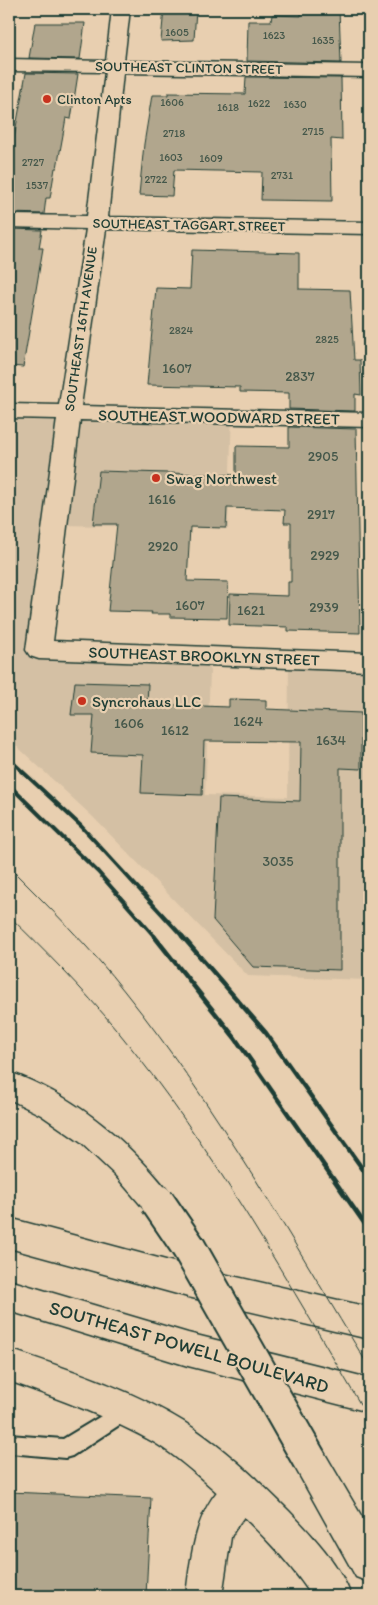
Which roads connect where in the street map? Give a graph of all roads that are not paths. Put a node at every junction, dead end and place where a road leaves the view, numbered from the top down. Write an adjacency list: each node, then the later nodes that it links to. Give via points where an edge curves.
1 (121, 9): 3 (street, SOUTHEAST 16TH AVENUE)
2 (9, 65): 3 (street, SOUTHEAST CLINTON STREET)
3 (114, 67): 4 (street, SOUTHEAST CLINTON STREET); 6 (street, SOUTHEAST 16TH AVENUE)
4 (369, 71)
5 (9, 221): 6 (street, SOUTHEAST TAGGART STREET)
6 (97, 223): 7 (street, SOUTHEAST TAGGART STREET); 9 (street, SOUTHEAST 16TH AVENUE)
7 (369, 228)
8 (9, 411): 9 (street, SOUTHEAST WOODWARD STREET)
9 (69, 413): 10 (street, SOUTHEAST WOODWARD STREET); 11 (street, SOUTHEAST 16TH AVENUE)
10 (369, 420)
11 (39, 650): 12 (street, SOUTHEAST BROOKLYN STREET)
12 (369, 662)
13 (9, 1085): 22 (street, bridge, via 61,1110 95,1136 124,1162 157,1201 189,1248)
14 (9, 1233): 16 (street, via 139,1270)
15 (9, 1295): 18 (street, SOUTHEAST POWELL BOULEVARD, via 214,1358)
16 (369, 1323)
17 (9, 1365): 19 (street)
18 (369, 1395)
19 (126, 1410): 20 (lane, via 65,1449); 21 (street, via 168,1432)
20 (9, 1444)
21 (242, 1491): 23 (street, via 222,1516 213,1534); 24 (street, via 303,1554)
22 (369, 1564)
23 (204, 1596)
24 (333, 1596)

